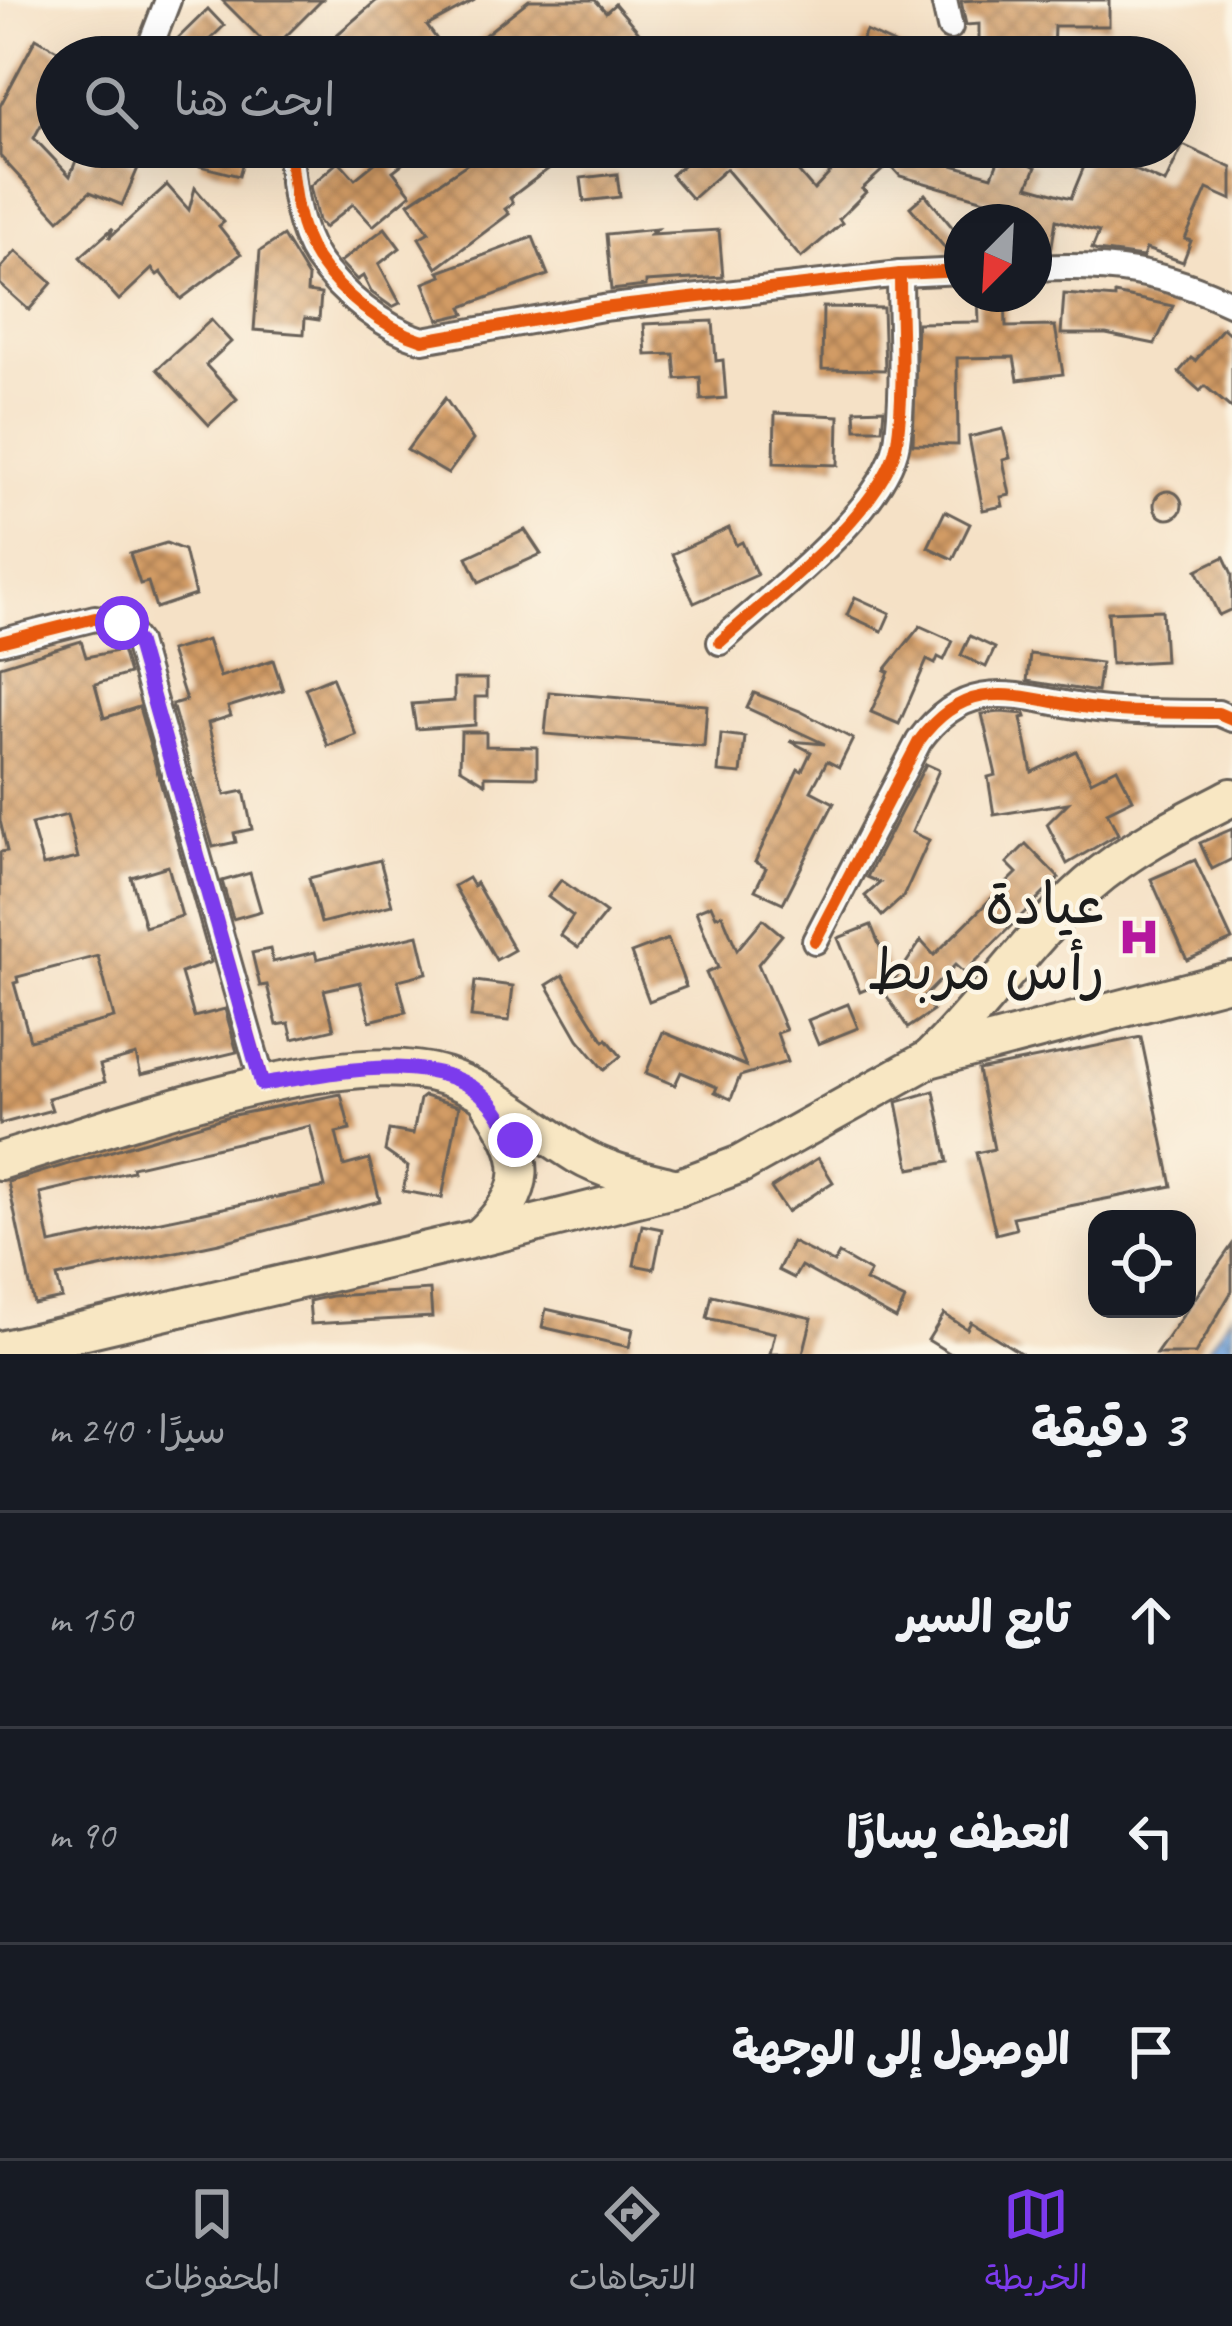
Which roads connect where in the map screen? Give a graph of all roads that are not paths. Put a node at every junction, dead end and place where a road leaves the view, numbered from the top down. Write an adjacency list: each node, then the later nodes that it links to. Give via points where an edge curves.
1 (168, 0): 4 (street)
2 (944, 0): 3 (street)
3 (950, 27)
4 (154, 36)
5 (293, 168): 8 (street, via 300,219 317,259 362,306 423,340 603,308)
6 (1052, 268): 9 (street, via 1142,270)
7 (944, 272): 8 (street)
8 (900, 274): 11 (street, via 896,446 882,479 845,527)
9 (1232, 304)
10 (0, 642): 17 (street, via 95,617 122,623 137,642)
11 (720, 642)
12 (1232, 719): 14 (street, via 992,692 958,704 919,741)
13 (1232, 796): 16 (main road, via 1091,882)
14 (815, 941)
15 (1221, 989): 16 (main road)
16 (929, 1059): 20 (main road, via 741,1164)
17 (262, 1084): 18 (main road, via 405,1067 447,1076); 19 (main road)
18 (487, 1098): 20 (main road, via 582,1157); 21 (main road, via 515,1140 519,1165 504,1214)
19 (0, 1161)
20 (677, 1188): 21 (main road)
21 (479, 1238): 22 (main road)
22 (0, 1351)

